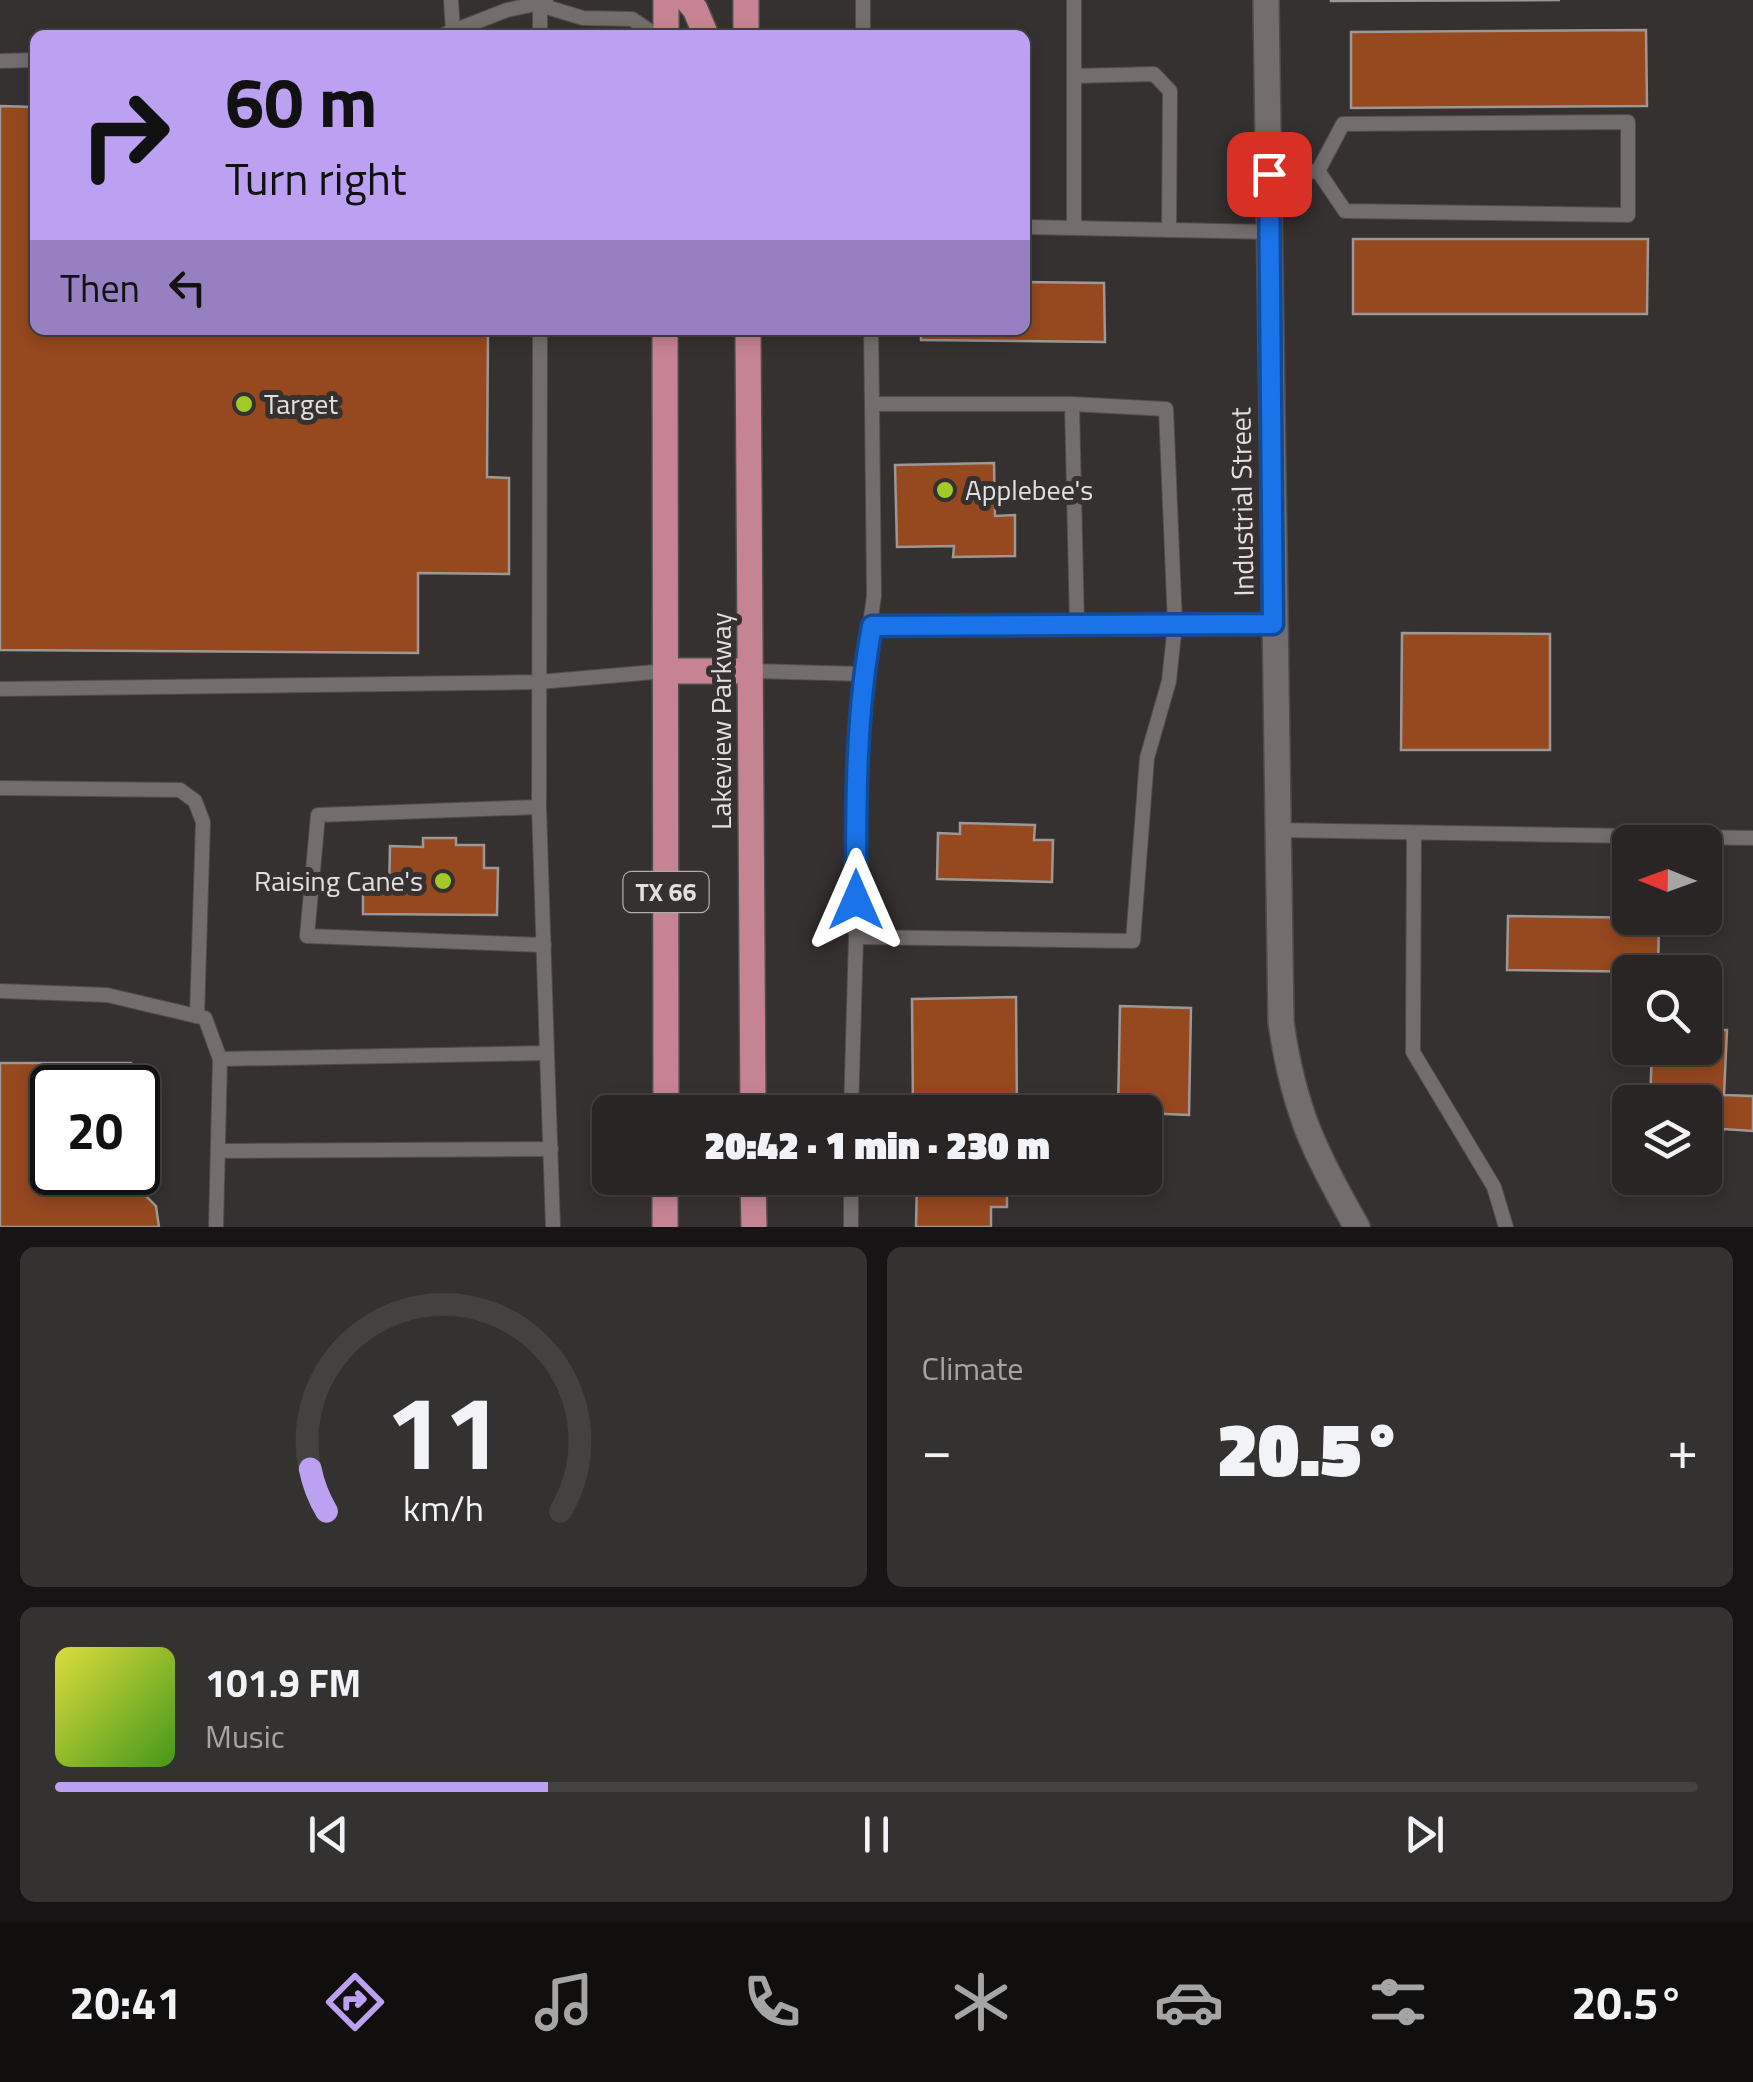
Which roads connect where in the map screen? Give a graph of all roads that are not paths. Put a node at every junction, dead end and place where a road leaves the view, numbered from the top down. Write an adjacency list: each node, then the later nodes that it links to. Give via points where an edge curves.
1 (451, 0): 9 (lane)
2 (666, 0): 13 (main road)
3 (686, 0): 14 (main road)
4 (746, 0): 15 (main road)
5 (863, 0): 16 (lane)
6 (1074, 0): 19 (lane)
7 (1266, 0): 21 (street, Industrial Street)
8 (544, 2): 10 (lane); 11 (lane); 12 (lane, via 583,18 632,19)
9 (448, 30)
10 (456, 30)
11 (541, 30)
12 (648, 30)
13 (666, 30)
14 (704, 30)
15 (746, 30)
16 (863, 30)
17 (0, 60): 18 (lane)
18 (30, 60)
19 (1074, 76): 23 (lane); 24 (lane, via 1154,74 1170,91)
20 (1318, 172): 20 (lane, via 1343,124 1628,122 1628,216 1345,211); 21 (lane)
21 (1269, 174): 25 (street, Industrial Street)
22 (1030, 227): 23 (lane)
23 (1074, 228): 24 (lane)
24 (1170, 230): 25 (lane)
25 (1269, 232): 33 (street, Industrial Street)
26 (540, 335): 39 (lane)
27 (665, 335): 37 (main road, Lakeview Parkway / TX 66)
28 (748, 335): 36 (main road, Lakeview Parkway)
29 (871, 335): 30 (lane)
30 (872, 404): 31 (lane); 34 (lane)
31 (1072, 404): 32 (lane, via 1166,409); 35 (lane)
32 (1176, 624): 33 (lane); 35 (lane); 46 (lane, via 1147,758 1133,941)
33 (1273, 624): 43 (street, Industrial Street)
34 (872, 626): 35 (lane); 38 (lane)
35 (1077, 626)
36 (750, 671): 37 (main road); 38 (lane); 53 (main road, Lakeview Parkway)
37 (666, 672): 39 (lane); 52 (main road, Lakeview Parkway / TX 66)
38 (863, 674): 46 (lane)
39 (539, 682): 40 (lane); 42 (lane)
40 (0, 689)
41 (0, 788): 49 (lane, via 180,790 195,801 203,822)
42 (539, 806): 47 (lane); 47 (lane, via 318,815 307,936)
43 (1278, 830): 44 (lane); 65 (street, Industrial Street, via 1286,1062 1305,1130)
44 (1414, 833): 45 (lane); 66 (lane, via 1413,1052 1494,1186)
45 (1753, 838)
46 (856, 937): 54 (lane)
47 (544, 945): 50 (lane)
48 (0, 991): 49 (lane, via 107,995)
49 (196, 1016): 51 (lane, via 204,1018)
50 (547, 1053): 51 (lane); 55 (lane)
51 (220, 1059): 56 (lane)
52 (666, 1095)
53 (753, 1095)
54 (851, 1095)
55 (551, 1150): 56 (lane); 61 (lane)
56 (218, 1151): 60 (lane)
57 (666, 1195): 62 (main road)
58 (753, 1195): 63 (main road)
59 (851, 1195): 64 (lane)
60 (216, 1227)
61 (553, 1227)
62 (665, 1227)
63 (754, 1227)
64 (851, 1227)
65 (1358, 1227)
66 (1506, 1227)

